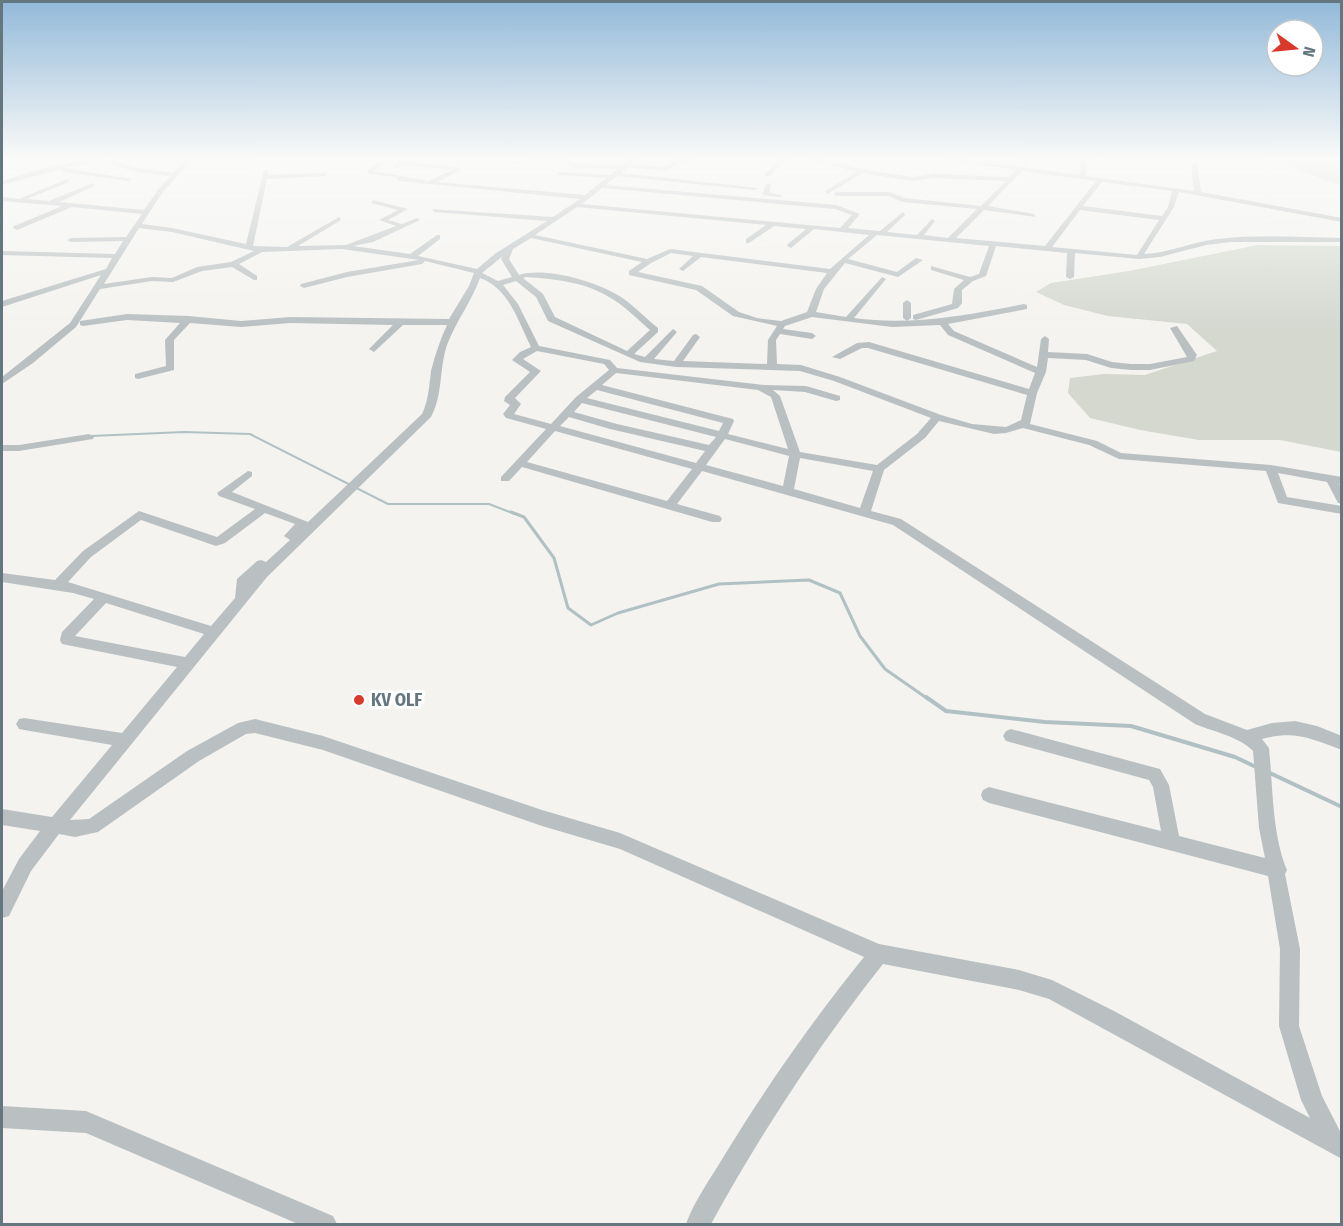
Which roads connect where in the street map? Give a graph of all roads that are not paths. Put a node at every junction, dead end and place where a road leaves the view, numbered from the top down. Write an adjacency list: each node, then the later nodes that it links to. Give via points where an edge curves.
1 (49, 214): 29 (street)
2 (145, 214): 26 (street)
3 (256, 214): 44 (street)
4 (395, 214): 27 (street, via 382,220)
5 (491, 214): 22 (street)
6 (562, 214): 22 (street)
7 (726, 214): 18 (street)
8 (774, 214): 18 (street)
9 (794, 214): 18 (street)
10 (857, 214): 30 (street)
11 (903, 214): 31 (street)
12 (977, 214): 38 (street)
13 (1023, 214): 19 (street)
14 (1074, 214): 48 (street)
15 (1131, 214): 20 (street)
16 (1166, 214): 20 (street)
17 (1310, 214): 25 (street)
18 (783, 216): 28 (street); 40 (street)
19 (1034, 216)
20 (1163, 218): 55 (street)
21 (339, 219): 46 (street)
22 (555, 219): 32 (street)
23 (417, 220): 27 (street)
24 (932, 220): 34 (street)
25 (1341, 220)
26 (137, 226): 35 (street); 44 (street)
27 (403, 226): 43 (street)
28 (812, 227): 30 (street); 42 (street)
29 (17, 228)
30 (842, 230): 31 (street)
31 (878, 234): 34 (street); 57 (street)
32 (531, 236): 45 (street); 59 (street)
33 (436, 237): 54 (street)
34 (919, 237): 38 (street)
35 (130, 239): 37 (street); 52 (street)
36 (71, 240): 37 (street)
37 (93, 240): 51 (street)
38 (950, 240): 41 (street)
39 (1341, 240): 55 (street, via 1218,240 1161,257)
40 (749, 241)
41 (993, 244): 48 (street); 71 (street, via 982,276)
42 (791, 246)
43 (342, 247): 46 (street); 54 (street)
44 (249, 248): 47 (street)
45 (510, 248): 66 (street); 67 (street, via 505,261)
46 (288, 249): 47 (street)
47 (261, 250): 60 (street)
48 (1046, 250): 49 (street)
49 (1071, 252): 55 (street); 68 (street)
50 (2, 254): 51 (street)
51 (85, 254): 52 (street)
52 (118, 256): 63 (street)
53 (698, 256): 59 (street, via 670,251); 62 (street); 64 (street)
54 (411, 257): 56 (street)
55 (1139, 257)
56 (432, 260): 66 (street); 74 (street, via 352,273)
57 (843, 260): 58 (street, via 898,275); 65 (street)
58 (919, 260)
59 (648, 261): 89 (street, via 632,273 699,288 736,314)
60 (233, 264): 69 (street); 75 (street, via 200,268 173,280 150,279)
61 (934, 268): 71 (street)
62 (683, 269)
63 (109, 270): 75 (street); 76 (street)
64 (820, 270): 65 (street); 72 (street)
65 (831, 271): 80 (street, via 816,293)
66 (478, 273): 73 (street); 84 (street)
67 (516, 277): 73 (street); 97 (street, via 540,296 550,319); 97 (street, via 550,276 612,295 655,330)
68 (1070, 277)
69 (254, 278)
70 (882, 279): 83 (street)
71 (970, 279): 81 (street, via 958,289 955,306)
72 (813, 280)
73 (496, 284): 95 (street, via 516,304)
74 (304, 286)
75 (98, 287): 79 (street)
76 (4, 299)
77 (907, 303): 81 (street)
78 (1024, 307): 85 (street)
79 (83, 311): 86 (street); 105 (street, via 59,338)
80 (811, 314): 83 (street); 89 (street)
81 (908, 318): 88 (street)
82 (189, 319): 86 (street, via 127,316); 87 (street, via 242,324 290,320); 107 (street, via 169,340 171,368)
83 (848, 320): 88 (street)
84 (452, 322): 87 (street); 141 (street, via 442,347 427,415)
85 (942, 322): 88 (street); 106 (street, via 951,333)
86 (83, 323): 111 (street, via 44,361)
87 (400, 323): 96 (street)
88 (885, 323)
89 (779, 328): 92 (street); 103 (street, via 772,340)
90 (1174, 328): 98 (street, via 1191,359 1131,367 1087,357)
91 (673, 332): 100 (street)
92 (812, 336)
93 (696, 337): 101 (street)
94 (1045, 339): 98 (street)
95 (536, 348): 102 (street); 118 (street, via 518,360 536,370 509,398 516,404 508,415)
96 (374, 349)
97 (624, 353): 100 (street); 102 (street)
98 (1045, 355): 106 (street)
99 (837, 357): 112 (street, via 860,345 869,345)
100 (648, 360): 101 (street)
101 (676, 364): 103 (street)
102 (611, 366): 109 (street); 110 (street, via 652,376)
103 (772, 366): 116 (street, via 824,375)
104 (2, 370): 105 (street)
105 (15, 372): 108 (street)
106 (1041, 372): 112 (street)
107 (138, 376)
108 (2, 381)
109 (594, 386): 114 (street); 119 (street, via 728,421)
110 (761, 387): 113 (street, via 806,389); 123 (street, via 776,396)
111 (2, 389)
112 (1032, 393): 117 (street, via 1028,418)
113 (836, 398)
114 (580, 399): 115 (street); 119 (street)
115 (568, 412): 118 (street); 122 (street)
116 (937, 417): 117 (street, via 984,429); 127 (street, via 921,436)
117 (1022, 425): 126 (street, via 1093,442 1119,456)
118 (551, 428): 124 (street); 125 (street)
119 (722, 436): 122 (street); 123 (street)
120 (89, 437): 121 (street)
121 (2, 448)
122 (711, 449): 125 (street)
123 (795, 454): 127 (street); 131 (street)
124 (519, 463): 129 (street); 133 (street)
125 (698, 468): 131 (street); 133 (street)
126 (1270, 468): 130 (street); 135 (street, via 1282,500)
127 (879, 469): 136 (street)
128 (248, 474): 134 (street, via 223,493)
129 (505, 479)
130 (1336, 480): 132 (street)
131 (788, 491): 136 (street)
132 (1341, 500)
133 (670, 506): 137 (street)
134 (264, 508): 139 (street, via 216,542 139,515 87,554); 141 (street, via 301,521 302,525 244,579)
135 (1341, 510)
136 (865, 511): 146 (street, via 897,522 1200,719)
137 (716, 519)
138 (2, 577): 139 (street)
139 (57, 586): 140 (street)
140 (103, 598): 142 (street); 143 (street, via 67,640)
141 (241, 598): 142 (street)
142 (213, 632): 143 (street)
143 (187, 663): 147 (street)
144 (24, 724): 147 (street)
145 (1011, 736): 152 (street, via 1154,774 1161,785)
146 (1246, 736): 148 (street, via 1272,728 1298,728); 153 (street, via 1260,748 1268,828)
147 (124, 740): 151 (street)
148 (1341, 743)
149 (989, 795): 152 (street)
150 (2, 817): 151 (street)
151 (55, 826): 154 (street, via 25,865); 155 (street, via 92,826 211,745 255,726 323,743 620,841)
152 (1172, 843): 153 (street)
153 (1278, 870): 157 (street, via 1290,949 1289,1026 1312,1100)
154 (2, 909)
155 (879, 954): 157 (street, via 1019,980 1052,990); 159 (street, via 826,1021 730,1166)
156 (2, 1117): 158 (street, via 86,1122)
157 (1337, 1146)
158 (325, 1224)
159 (698, 1224)

